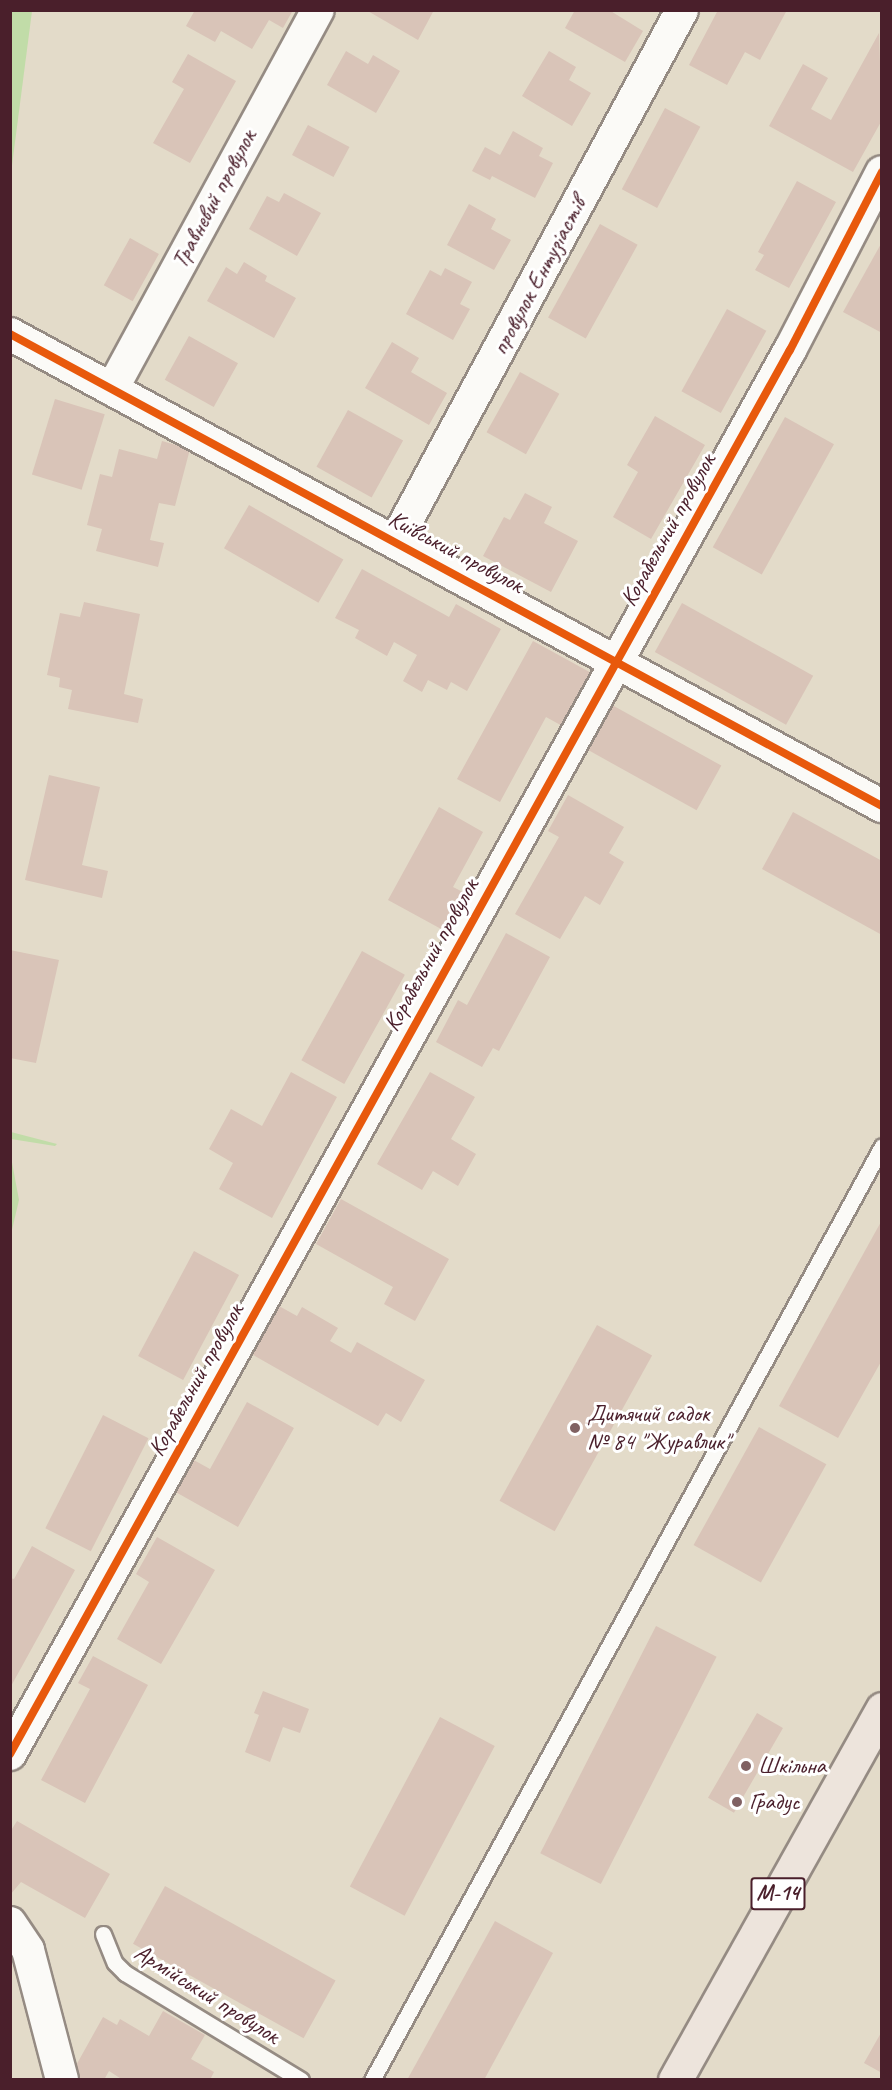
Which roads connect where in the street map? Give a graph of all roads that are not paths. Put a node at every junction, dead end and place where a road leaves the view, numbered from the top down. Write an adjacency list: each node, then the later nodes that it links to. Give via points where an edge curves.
1 (318, 10): 5 (street, Травневий провулок)
2 (682, 10): 6 (street, провулок Ентузіастів)
3 (882, 172): 7 (street, Корабельний провулок, via 790,350)
4 (10, 334): 5 (street, Київський провулок)
5 (112, 389): 6 (street, Київський провулок)
6 (395, 542): 7 (street, Київський провулок)
7 (617, 661): 8 (street, Київський провулок); 11 (street, Корабельний провулок)
8 (882, 806)
9 (882, 1146): 16 (lane)
10 (882, 1709): 17 (highway, М-14)
11 (10, 1754)
12 (10, 1923): 14 (street, via 28,1950)
13 (103, 1934): 15 (lane, Армійський провулок, via 115,1963 125,1973)
14 (62, 2079)
15 (302, 2079)
16 (372, 2079)
17 (675, 2079)

